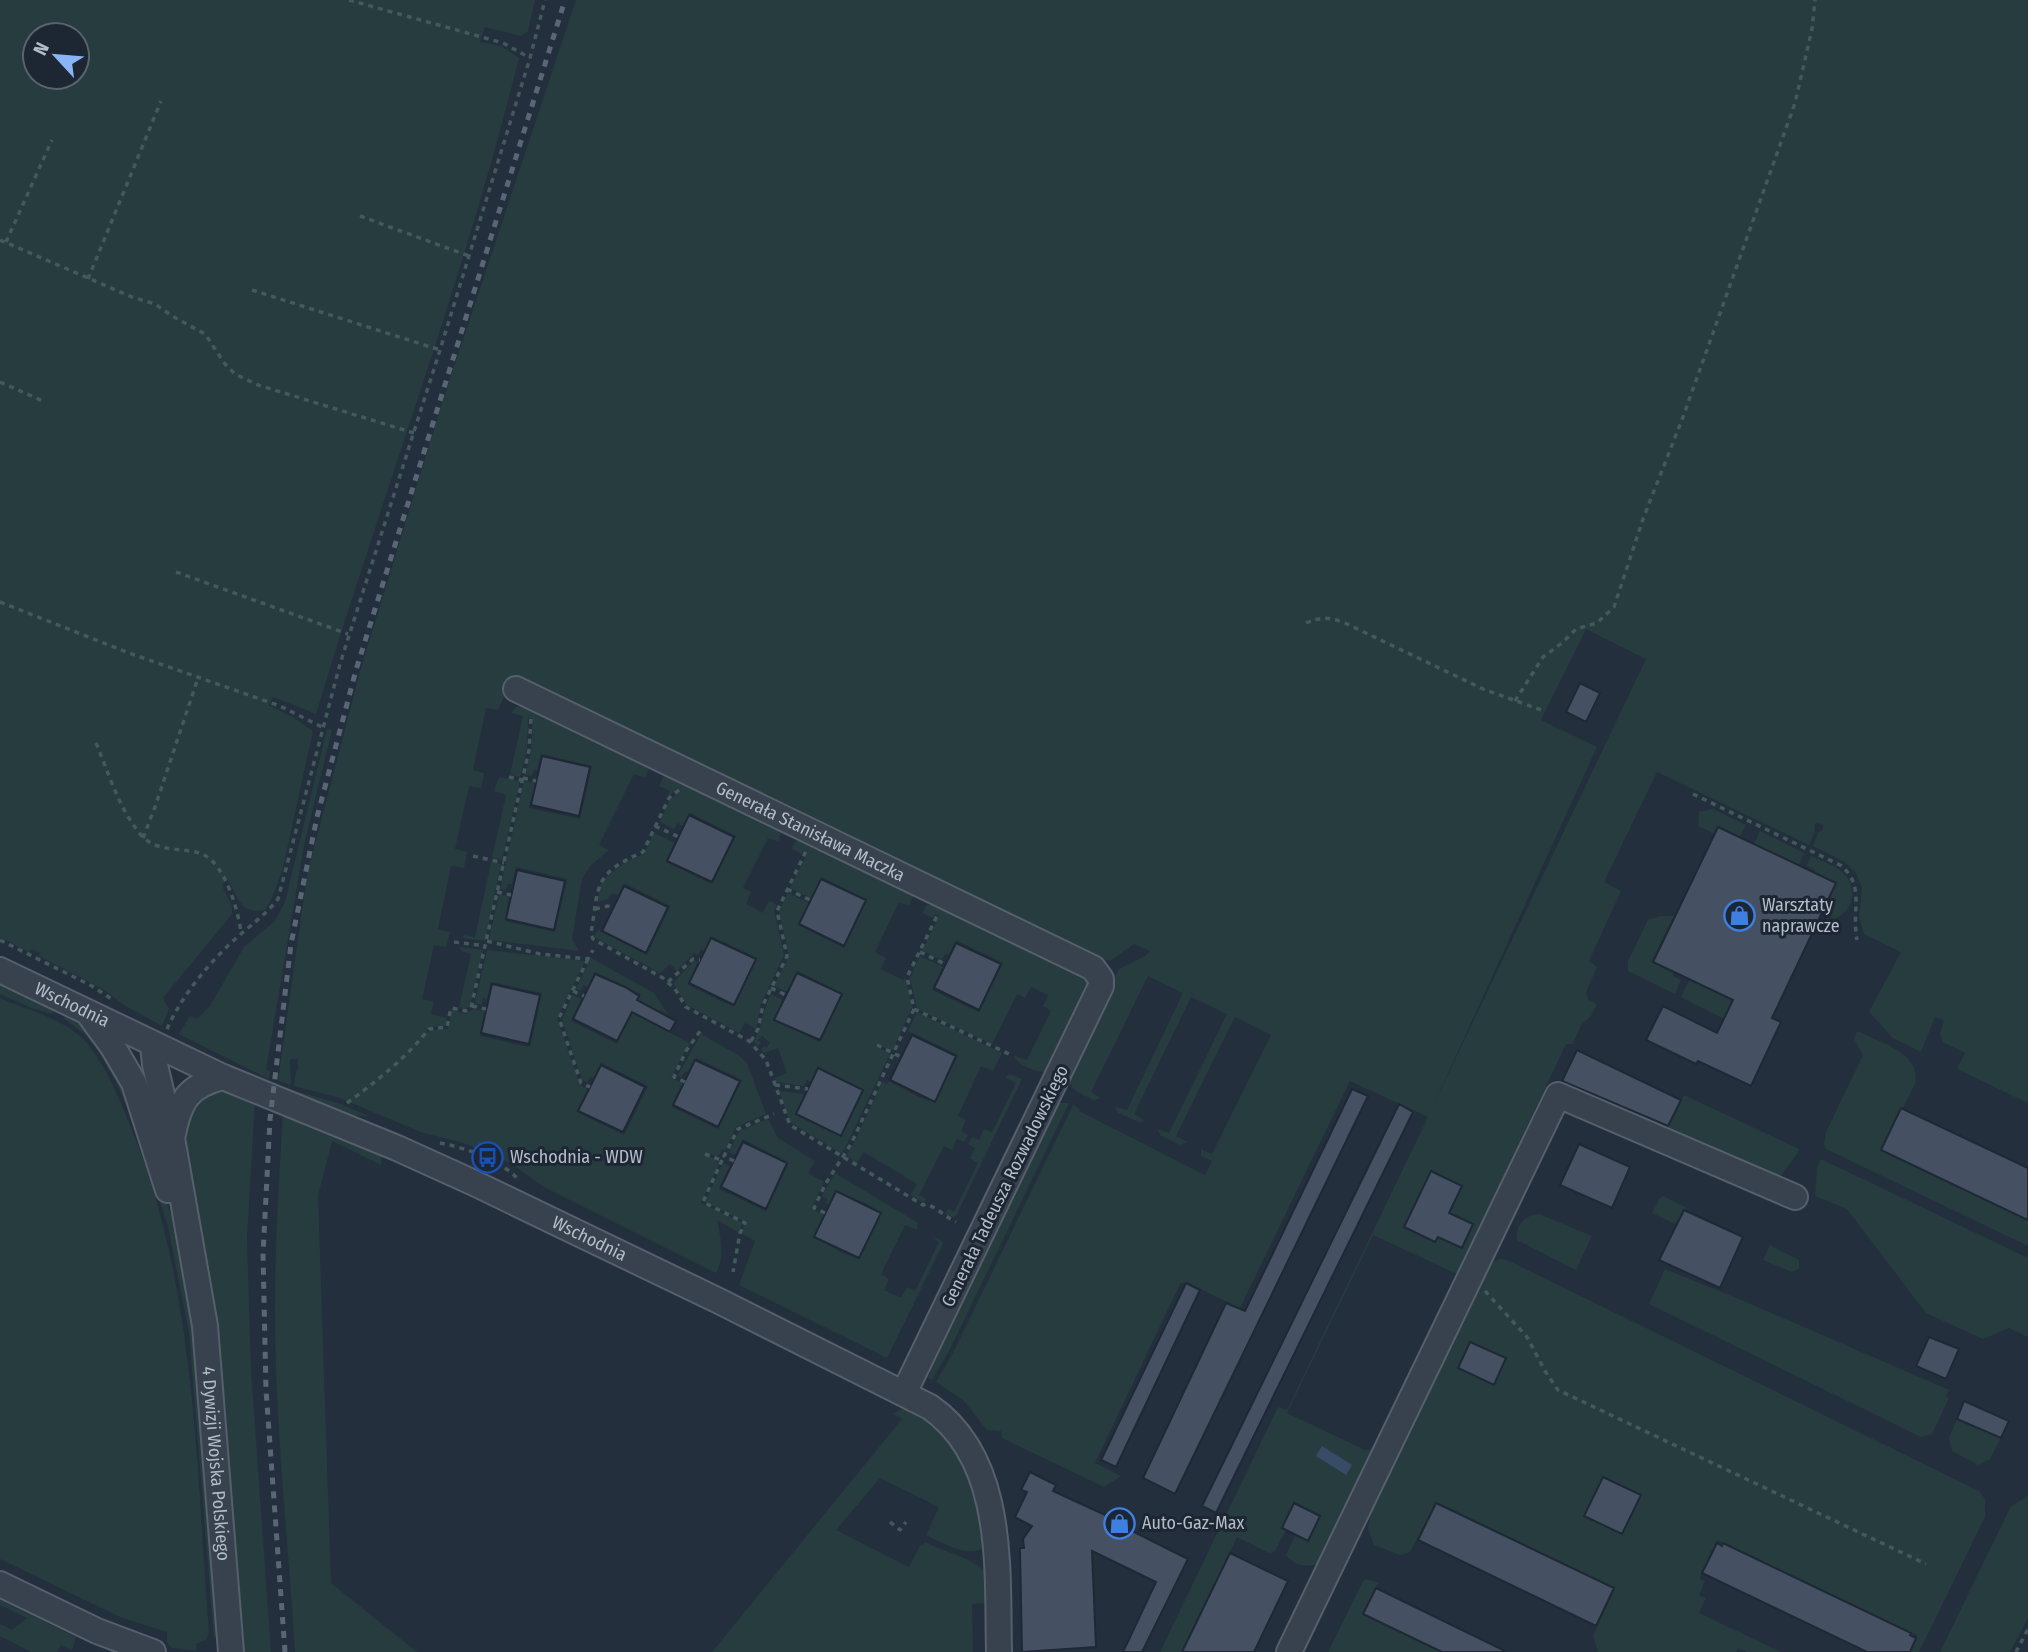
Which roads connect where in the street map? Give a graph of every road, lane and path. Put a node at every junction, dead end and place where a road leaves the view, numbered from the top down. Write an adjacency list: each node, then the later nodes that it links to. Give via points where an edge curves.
1 (349, 0): 4 (path, via 503,43)
2 (545, 0): 4 (path)
3 (1815, 0): 23 (path, via 1795,103 1614,607 1597,623 1576,629 1543,657)
4 (530, 58): 10 (path)
5 (161, 101): 11 (path)
6 (52, 140): 9 (path)
7 (360, 216): 10 (path)
8 (0, 240): 9 (path)
9 (6, 242): 11 (path)
10 (469, 256): 13 (path)
11 (88, 279): 16 (path, via 155,304 205,334 235,374 258,385)
12 (252, 290): 13 (path)
13 (440, 350): 16 (path)
14 (0, 382): 15 (path)
15 (45, 402)
16 (414, 433): 20 (path)
17 (176, 572): 20 (path)
18 (0, 602): 21 (path)
19 (1306, 622): 23 (path, via 1320,617 1343,622)
20 (349, 634): 26 (path)
21 (198, 678): 26 (path, via 280,706); 35 (path)
22 (516, 689): 56 (street, Generała Stanisława Maczka, via 1093,968)
23 (1515, 701): 24 (path)
24 (1544, 711)
25 (531, 718): 29 (path)
26 (322, 727): 46 (path, via 278,899)
27 (96, 743): 35 (path, via 119,800)
28 (509, 777): 29 (path)
29 (522, 779): 30 (path); 38 (path)
30 (536, 781)
31 (679, 790): 33 (path, via 668,798)
32 (1693, 794): 47 (path, via 1849,872 1856,896)
33 (655, 826): 34 (path); 44 (path, via 642,852 603,877)
34 (679, 837)
35 (143, 838): 46 (path, via 173,851 204,855 222,874 235,900)
36 (806, 851): 39 (path)
37 (473, 856): 38 (path)
38 (504, 863): 40 (path)
39 (787, 890): 42 (path); 58 (path, via 777,911 787,956)
40 (498, 892): 41 (path); 49 (path)
41 (511, 895)
42 (810, 900)
43 (613, 908): 44 (path)
44 (595, 909): 57 (path, via 594,941)
45 (937, 915): 51 (path)
46 (241, 934): 67 (path, via 188,992)
47 (1857, 940)
48 (454, 942): 49 (path)
49 (486, 944): 52 (path); 62 (path)
50 (593, 950): 52 (path)
51 (919, 952): 54 (path); 64 (path, via 907,977)
52 (588, 959): 59 (path)
53 (701, 960): 57 (path, via 693,959)
54 (946, 964)
55 (0, 970): 65 (street, Wschodnia)
56 (1101, 979): 94 (street, Generała Tadeusza Rozwadowskiego)
57 (668, 982): 68 (path, via 686,1007)
58 (771, 988): 60 (path); 68 (path)
59 (573, 991): 61 (path); 77 (path, via 559,1018 581,1083)
60 (786, 995)
61 (584, 996)
62 (472, 1006): 63 (path); 79 (path, via 466,1011 451,1008 447,1027 429,1029 417,1046)
63 (486, 1009)
64 (914, 1009): 70 (path); 71 (path)
65 (88, 1014): 67 (street, Wschodnia); 75 (street, 4 Dywizji Wojska Polskiego)
66 (703, 1027): 74 (path, via 674,1077)
67 (158, 1041): 73 (street, Wschodnia); 75 (street, via 136,1065); 81 (street, 4 Dywizji Wojska Polskiego, via 155,1065)
68 (751, 1042): 76 (path, via 766,1060)
69 (877, 1045): 70 (path)
70 (893, 1053): 72 (path); 84 (path)
71 (1009, 1054)
72 (901, 1057)
73 (223, 1077): 81 (street, 4 Dywizji Wojska Polskiego, via 188,1094); 94 (street, Wschodnia, via 472,1182)
74 (685, 1082)
75 (134, 1083): 92 (street, 4 Dywizji Wojska Polskiego)
76 (775, 1085): 78 (path); 84 (path, via 790,1125)
77 (590, 1087)
78 (808, 1089)
79 (347, 1103)
80 (774, 1114): 85 (path, via 738,1129)
81 (172, 1138): 92 (street, 4 Dywizji Wojska Polskiego)
82 (432, 1142): 87 (path, via 459,1147)
83 (705, 1154): 85 (path)
84 (842, 1157): 89 (path, via 814,1208); 90 (path)
85 (723, 1158): 86 (path); 91 (path, via 703,1202 745,1223)
86 (734, 1161)
87 (508, 1169)
88 (1796, 1197): 93 (street, via 1558,1094)
89 (825, 1213)
90 (956, 1222)
91 (733, 1272)
92 (195, 1274): 101 (street, 4 Dywizji Wojska Polskiego, via 208,1357)
93 (1470, 1278): 97 (path, via 1527,1337 1558,1390); 103 (street)
94 (904, 1393): 102 (street, Wschodnia, via 956,1428 979,1470 995,1549)
95 (890, 1522): 96 (path, via 900,1530)
96 (906, 1522)
97 (1926, 1564)
98 (0, 1584): 100 (street, via 97,1631)
99 (2028, 1629): 104 (path)
100 (153, 1652)
101 (231, 1652)
102 (999, 1652)
103 (1289, 1652)
104 (2016, 1652)

